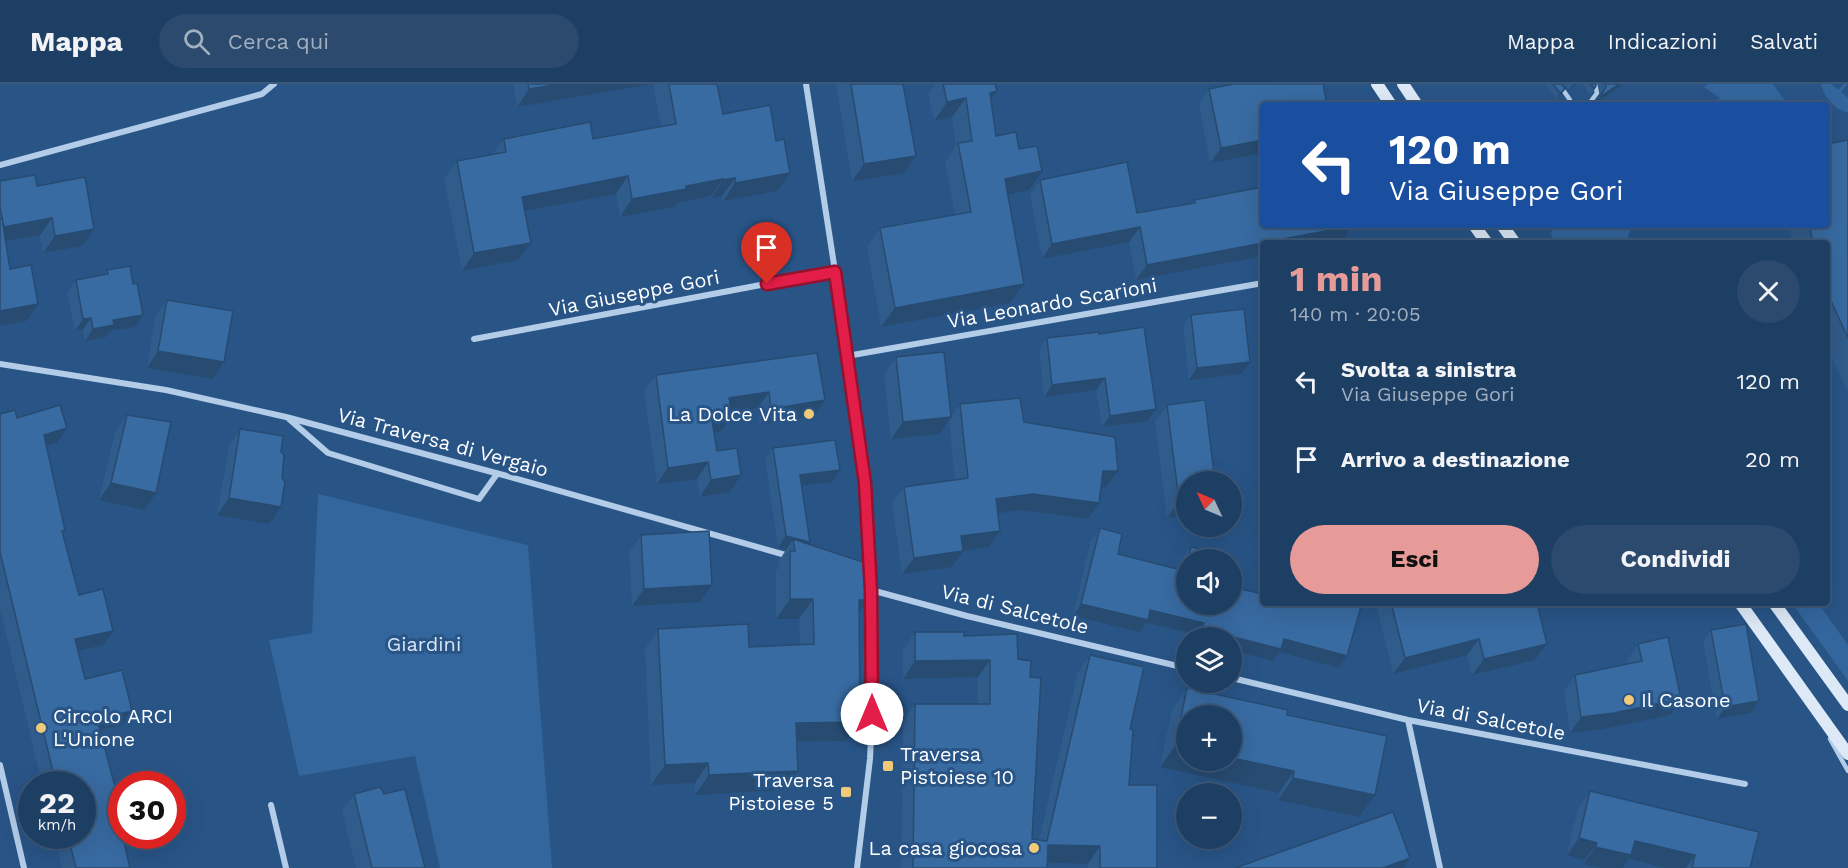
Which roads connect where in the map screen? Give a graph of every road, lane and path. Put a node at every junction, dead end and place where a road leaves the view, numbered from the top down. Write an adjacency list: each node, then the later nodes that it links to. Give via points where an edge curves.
1 (806, 84): 12 (street)
2 (1377, 84): 7 (main road)
3 (1403, 84): 8 (main road)
4 (1558, 84): 9 (lane)
5 (1595, 84): 10 (lane, via 1597,93)
6 (274, 85): 11 (street, via 262,94)
7 (1389, 102)
8 (1415, 102)
9 (1570, 102)
10 (1590, 102)
11 (0, 165)
12 (835, 272): 14 (street, Via Giuseppe Gori); 15 (street)
13 (1260, 285): 15 (street, Via Leonardo Scarioni)
14 (474, 339)
15 (847, 356): 21 (street, via 865,483)
16 (0, 364): 17 (street, Via Traversa di Vergaio, via 166,390)
17 (286, 417): 18 (street, Via Traversa di Vergaio); 18 (street, via 328,453 479,499)
18 (497, 474): 19 (street, Via Traversa di Vergaio)
19 (791, 556)
20 (859, 576): 21 (street)
21 (870, 579): 22 (street)
22 (871, 590): 25 (street, Via di Salcetole); 38 (street, via 870,759)
23 (1742, 606): 27 (main road)
24 (1776, 606): 28 (main road)
25 (1176, 666)
26 (1242, 680): 29 (street, Via di Salcetole)
27 (1809, 700): 30 (main road); 32 (lane)
28 (1848, 705)
29 (1408, 720): 33 (street, Via di Salcetole); 39 (street)
30 (1848, 754)
31 (0, 765): 34 (street)
32 (1848, 771)
33 (1745, 784)
34 (4, 796): 36 (street)
35 (271, 805): 37 (street)
36 (24, 868)
37 (286, 868)
38 (856, 868)
39 (1440, 868)

